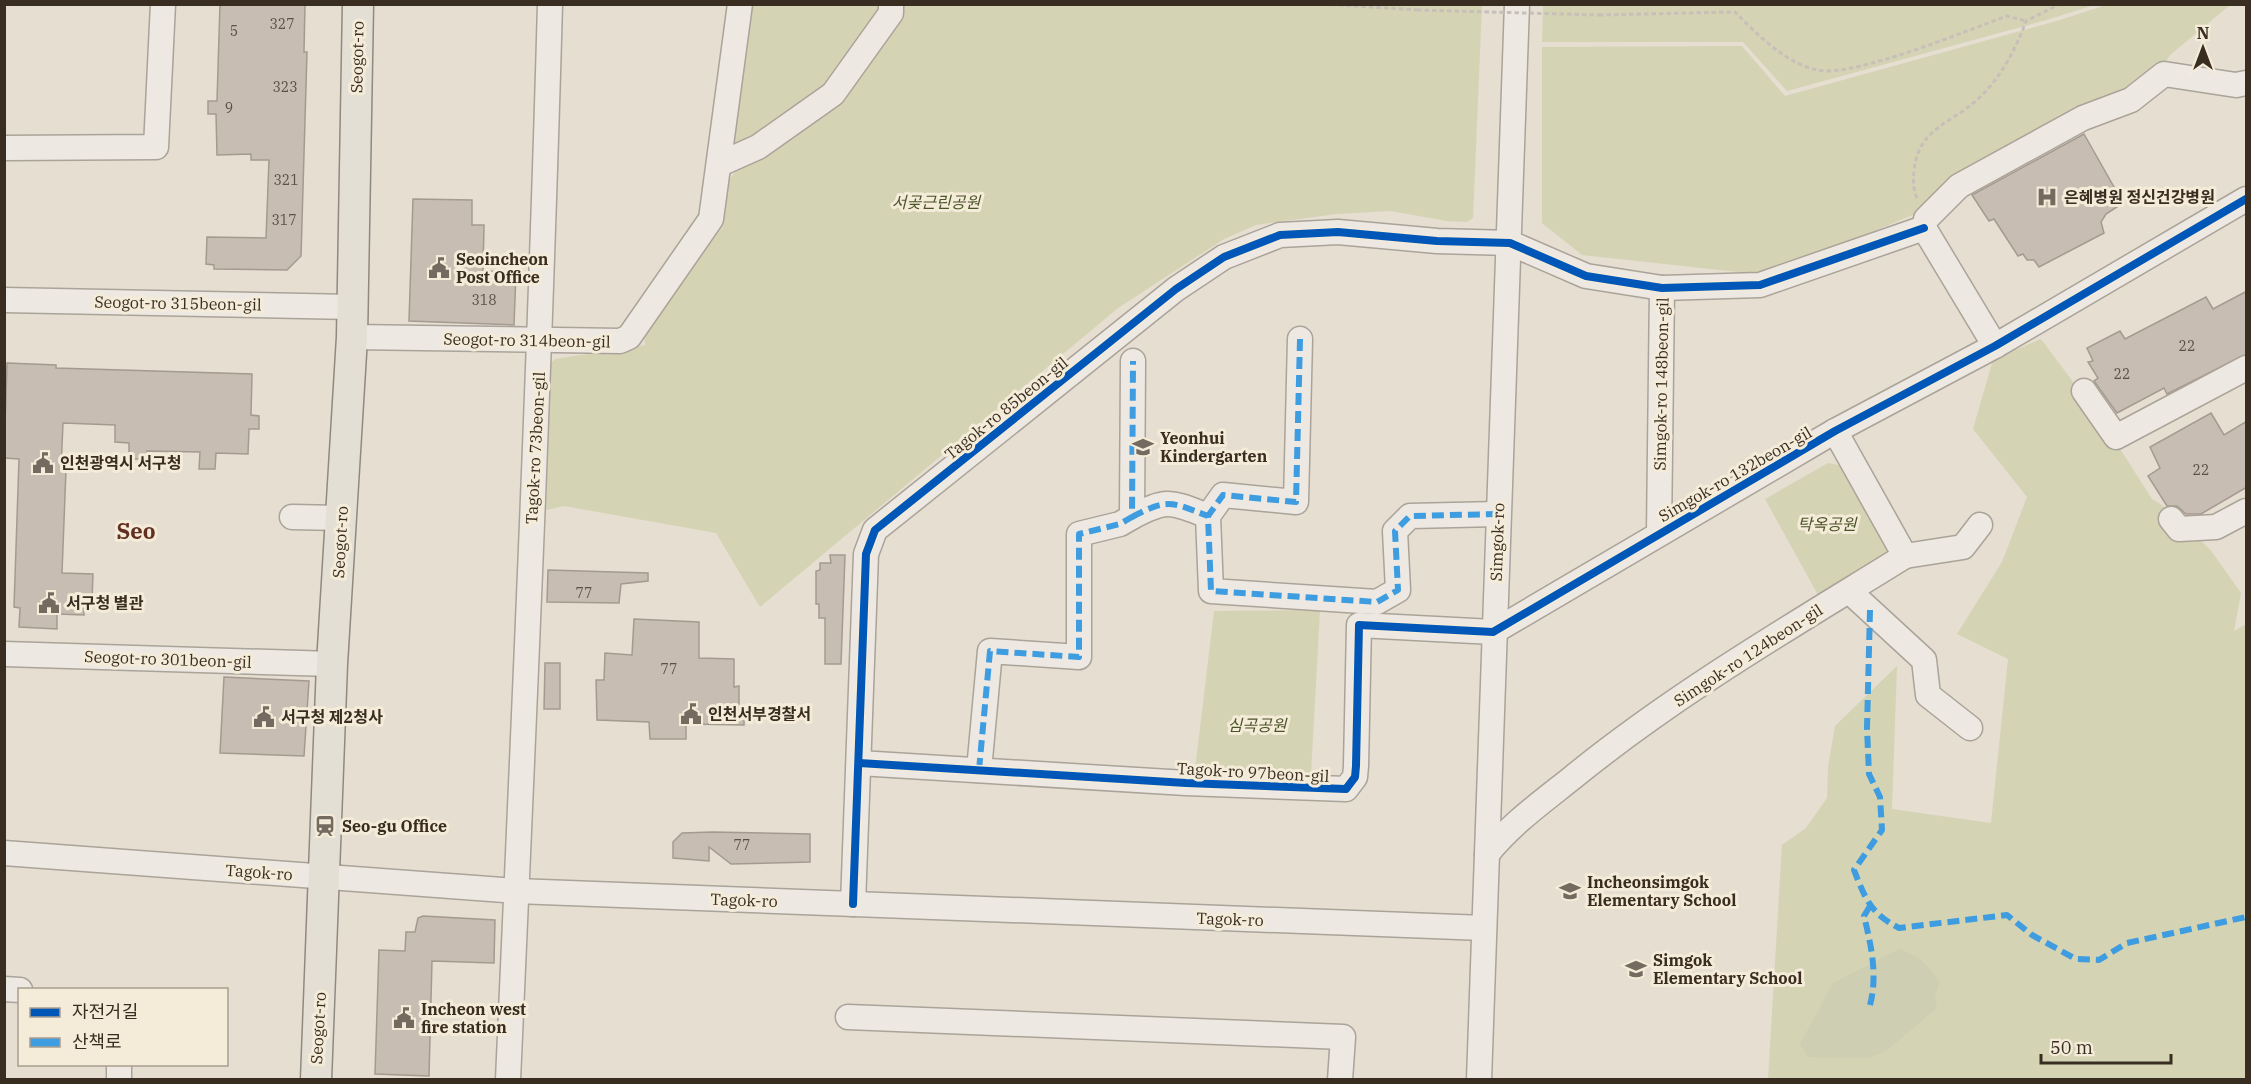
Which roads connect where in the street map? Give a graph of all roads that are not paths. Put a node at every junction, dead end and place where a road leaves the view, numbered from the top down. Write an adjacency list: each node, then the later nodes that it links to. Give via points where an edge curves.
1 (164, 4): 8 (street, via 156,147)
2 (358, 4): 15 (main road, Seogot-ro)
3 (550, 4): 18 (street, Tagok-ro 73beon-gil)
4 (740, 4): 9 (street, Seogot-ro 314beon-gil)
5 (891, 4): 9 (street, via 891,13 833,94 758,147)
6 (1517, 4): 12 (street, Simgok-ro)
7 (2247, 83): 11 (street, via 2236,85 2164,74 2131,100 2083,118 1959,186 1926,219)
8 (4, 148)
9 (720, 164): 18 (street, Seogot-ro 314beon-gil, via 711,219 628,337)
10 (2247, 199): 19 (street, Simgok-ro 132beon-gil)
11 (1924, 228): 13 (street, via 1760,285); 19 (street)
12 (1510, 243): 13 (street, Simgok-ro 148beon-gil, via 1586,276); 25 (street, Simgok-ro); 39 (street, Tagok-ro 85beon-gil, via 1338,232 1280,235 1224,257 1158,304 875,531 866,554)
13 (1662, 288): 32 (street, Simgok-ro 148beon-gil)
14 (4, 300): 15 (street, Seogot-ro 315beon-gil)
15 (352, 308): 16 (main road, Seogot-ro)
16 (352, 337): 18 (street, Seogot-ro 314beon-gil); 29 (main road, Seogot-ro)
17 (1300, 339): 26 (street, via 1296,502 1223,495)
18 (541, 340): 44 (street, Tagok-ro 73beon-gil)
19 (1995, 346): 23 (street, Simgok-ro 132beon-gil)
20 (1133, 361): 28 (street)
21 (2247, 368): 22 (street, via 2116,436)
22 (2084, 391)
23 (1835, 431): 32 (street, Simgok-ro 132beon-gil); 33 (street)
24 (2247, 511): 30 (street, via 2216,527 2179,529)
25 (1498, 514): 26 (street, via 1410,516 1395,531 1398,590 1377,602 1211,591); 35 (street, Simgok-ro)
26 (1208, 516): 28 (street, via 1173,502)
27 (292, 517): 29 (street)
28 (1132, 517): 40 (street, via 1120,524 1079,534 1079,657 990,651)
29 (341, 518): 37 (main road, Seogot-ro)
30 (2170, 519)
31 (1980, 525): 33 (street, via 1963,547)
32 (1659, 533): 35 (street, Simgok-ro 132beon-gil)
33 (1905, 556): 34 (street, Simgok-ro 124beon-gil)
34 (1849, 591): 38 (street, via 1924,660 1928,695); 42 (street, Simgok-ro 124beon-gil, via 1702,683 1602,753 1504,833)
35 (1493, 632): 40 (street, Tagok-ro 97beon-gil, via 1359,625 1356,766 1355,777 1346,789); 42 (street, Simgok-ro)
36 (4, 654): 37 (street, Seogot-ro 301beon-gil)
37 (332, 664): 43 (main road, Seogot-ro)
38 (1970, 728)
39 (859, 763): 40 (street, Tagok-ro 97beon-gil); 45 (street, Tagok-ro 85beon-gil)
40 (979, 770)
41 (4, 853): 43 (street, Tagok-ro)
42 (1487, 854): 46 (street, Simgok-ro)
43 (326, 877): 44 (street, Tagok-ro); 48 (main road, Seogot-ro)
44 (516, 891): 45 (street, Tagok-ro); 49 (street, Tagok-ro 73beon-gil)
45 (854, 904): 46 (street, Tagok-ro)
46 (1484, 927): 51 (street, Simgok-ro)
47 (848, 1017): 50 (street, via 1343,1037)
48 (316, 1080)
49 (508, 1080)
50 (1340, 1080)
51 (1479, 1080)

